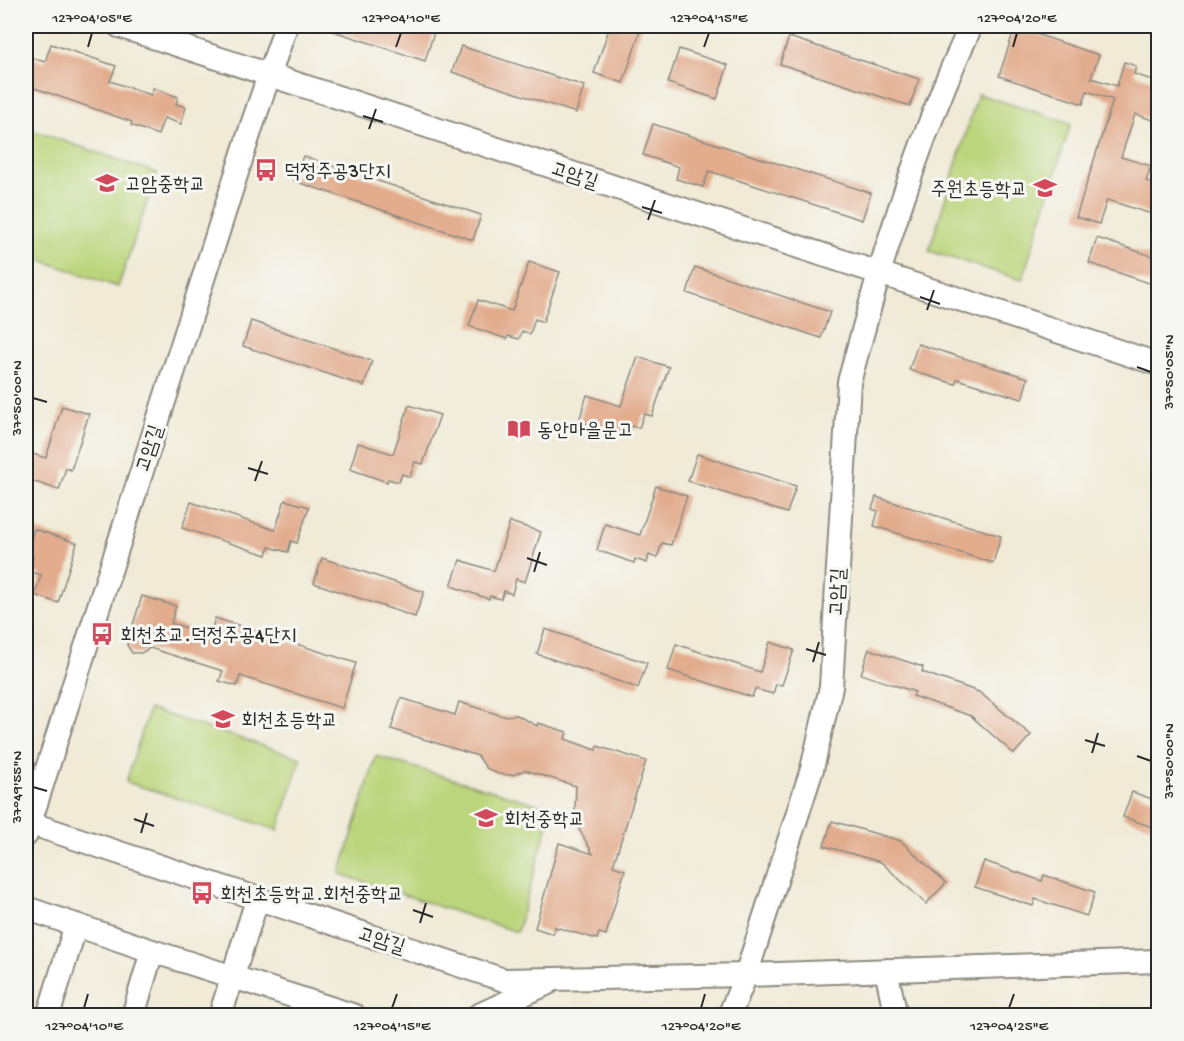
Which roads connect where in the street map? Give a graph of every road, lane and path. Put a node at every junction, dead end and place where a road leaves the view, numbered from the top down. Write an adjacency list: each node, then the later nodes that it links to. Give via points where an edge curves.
1 (119, 26): 4 (street, 고암길)
2 (286, 26): 4 (street, 고암길)
3 (970, 26): 5 (street, 고암길, via 907,181)
4 (270, 74): 5 (street, 고암길); 7 (street, 고암길)
5 (879, 273): 6 (street, 고암길); 14 (street, 고암길, via 849,382 831,687 812,769)
6 (1158, 364)
7 (27, 827): 8 (street, 고암길)
8 (258, 897): 15 (street); 16 (street, 고암길, via 504,980)
9 (26, 908): 10 (street)
10 (76, 925): 11 (street); 18 (street)
11 (152, 951): 15 (street); 19 (street)
12 (1158, 961): 13 (street, 고암길)
13 (886, 970): 14 (street, 고암길); 24 (street)
14 (746, 975): 16 (street, 고암길); 23 (street)
15 (231, 976): 17 (street); 20 (street)
16 (560, 977): 22 (street)
17 (306, 1008): 21 (street)
18 (48, 1016)
19 (133, 1016)
20 (220, 1016)
21 (355, 1016)
22 (477, 1016)
23 (729, 1016)
24 (896, 1016)

